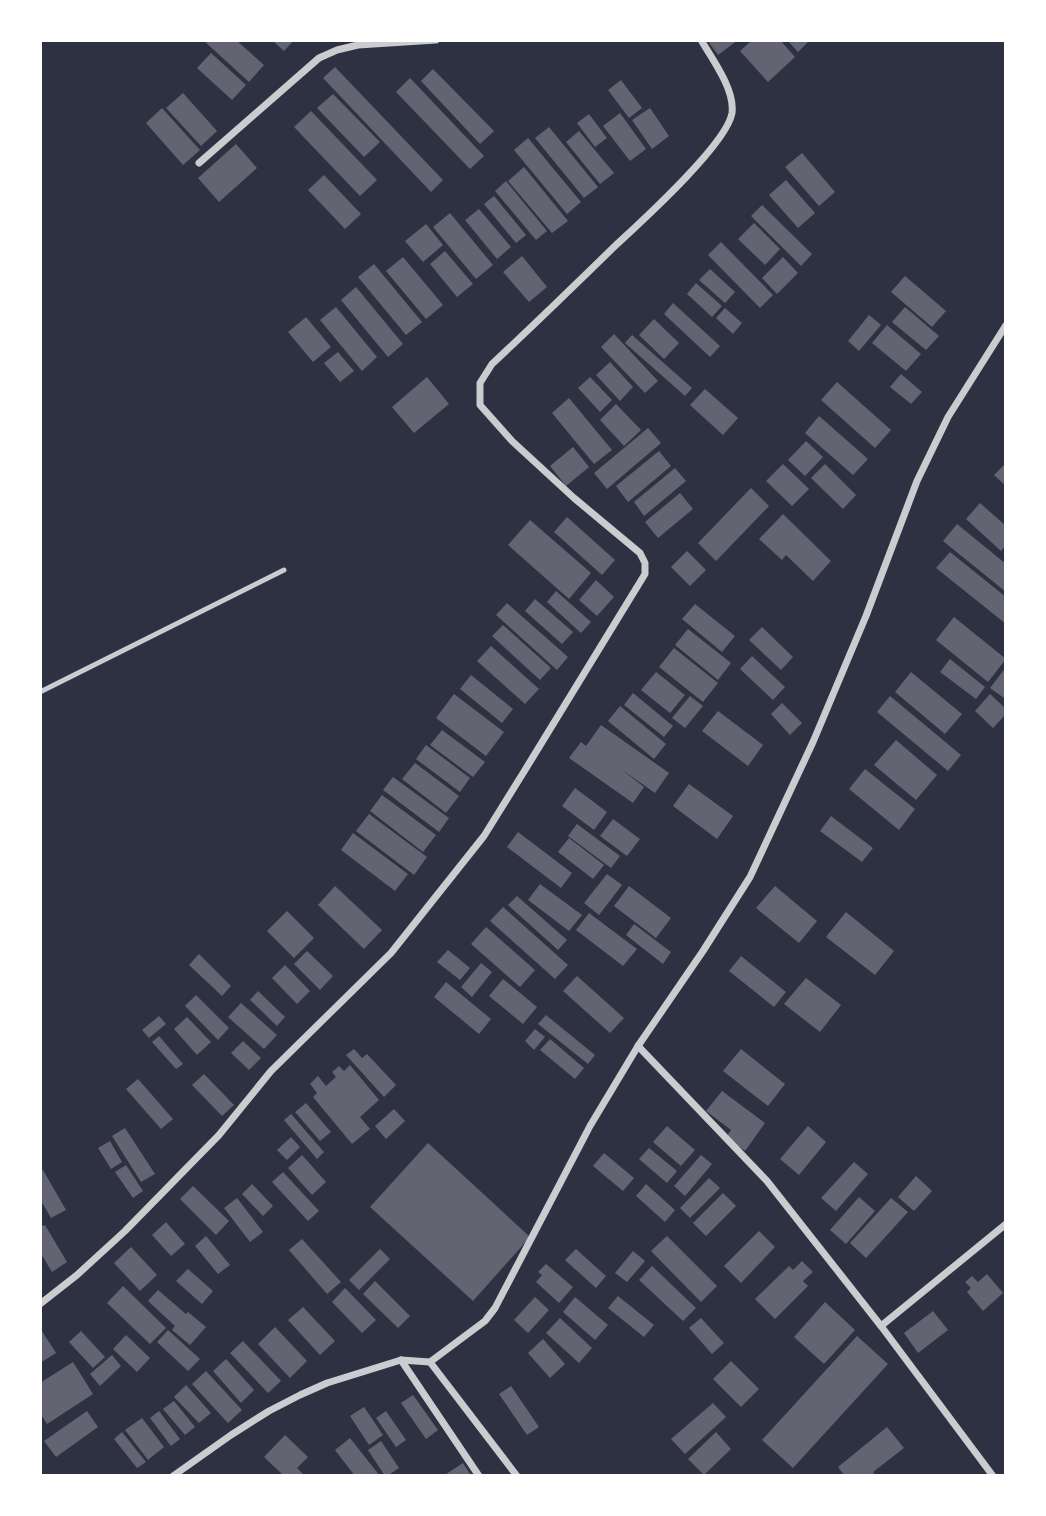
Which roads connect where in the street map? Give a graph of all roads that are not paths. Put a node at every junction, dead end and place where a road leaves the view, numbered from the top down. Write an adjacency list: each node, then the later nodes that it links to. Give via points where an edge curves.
1 (436, 40): 3 (street, via 358,45 319,58)
2 (701, 40): 9 (street, via 729,89 730,121 670,193 492,364 480,383 480,405 512,441 640,554 645,574 484,836 391,953 271,1071 219,1135 125,1231)
3 (199, 163)
4 (1006, 325): 7 (street, via 948,417 917,481 813,742 750,877)
5 (284, 570): 6 (lane)
6 (40, 692)
7 (638, 1046): 10 (street, via 767,1181); 12 (street, via 590,1126 495,1308 485,1321)
8 (1006, 1224): 10 (street)
9 (40, 1304)
10 (881, 1326): 16 (street)
11 (401, 1360): 12 (street); 13 (street, via 300,1395); 14 (street)
12 (430, 1362): 15 (street)
13 (173, 1476)
14 (479, 1476)
15 (517, 1476)
16 (993, 1476)

